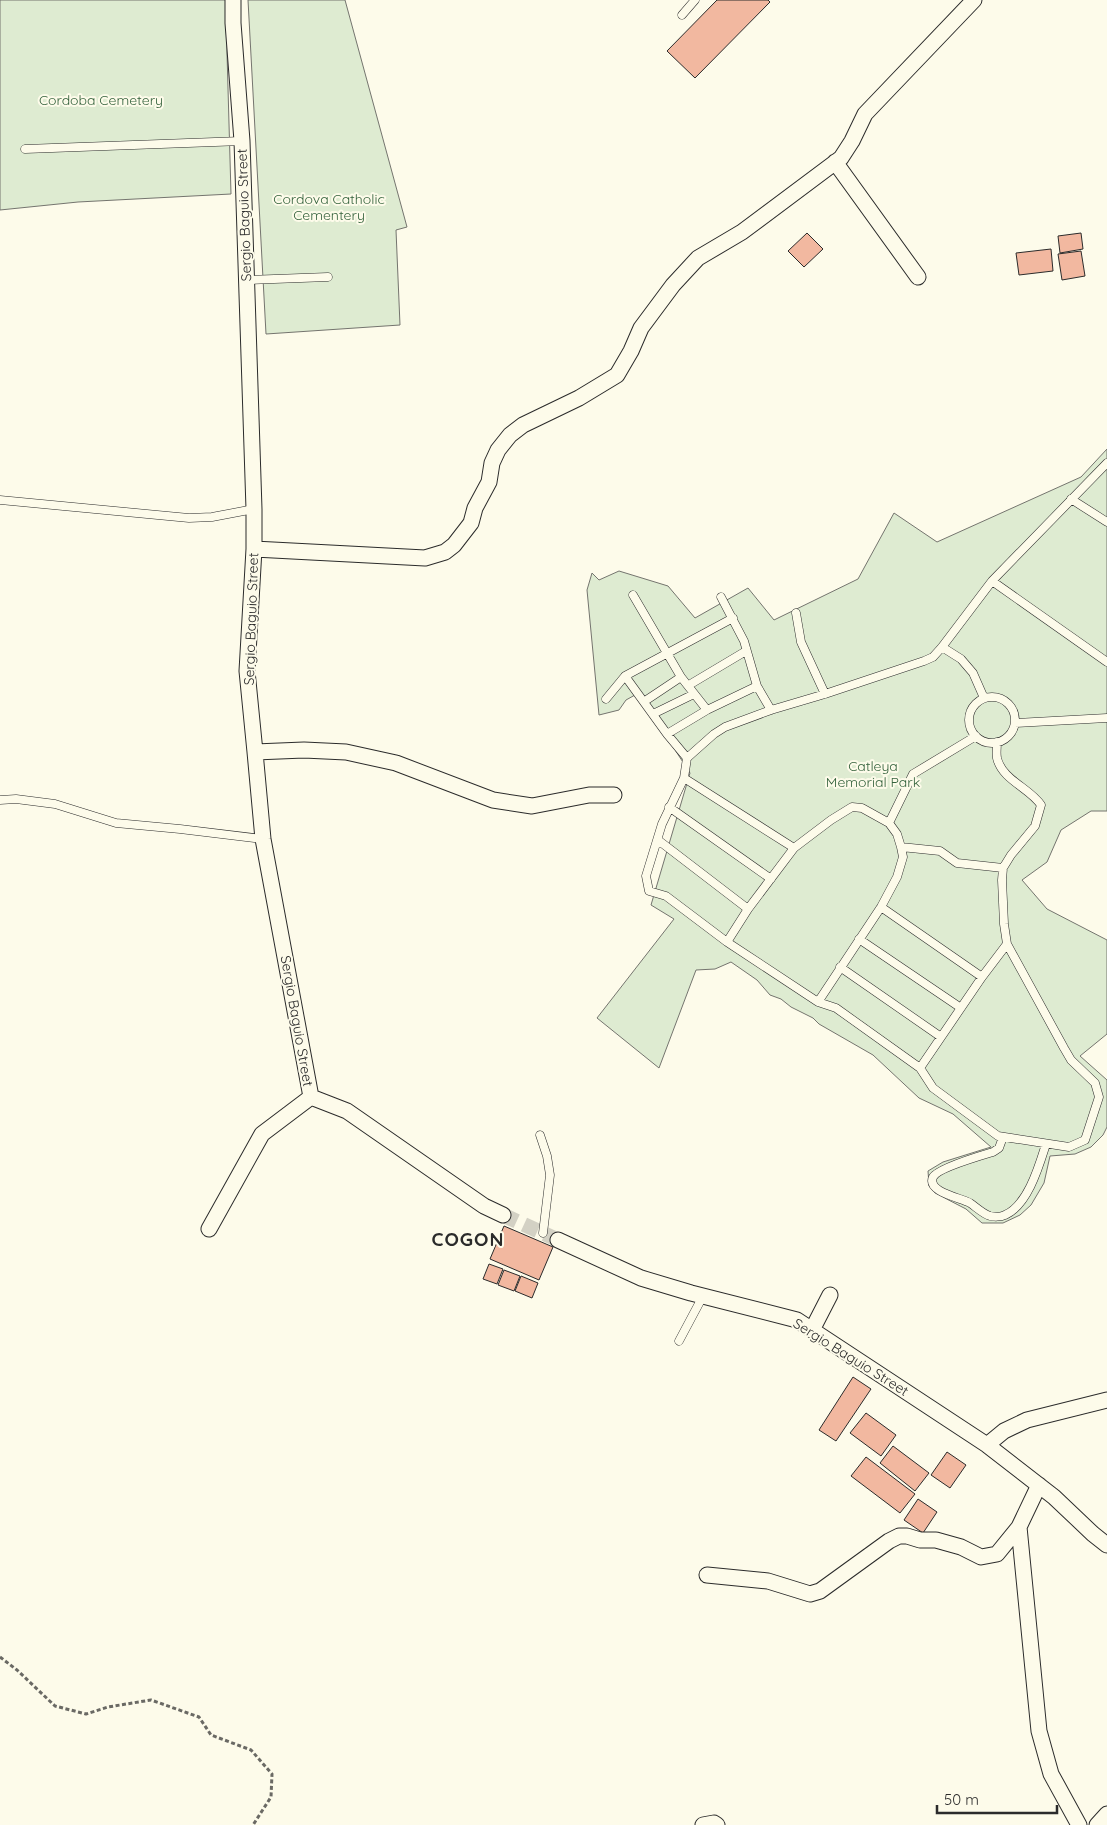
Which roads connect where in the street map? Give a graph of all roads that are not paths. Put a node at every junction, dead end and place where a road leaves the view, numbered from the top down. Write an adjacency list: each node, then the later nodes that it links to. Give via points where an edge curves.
1 (233, 0): 5 (street, Sergio Baguio Street)
2 (695, 0): 4 (lane)
3 (974, 0): 7 (street, via 865,114 852,141)
4 (682, 15)
5 (242, 140): 6 (lane); 10 (street, Sergio Baguio Street)
6 (25, 149)
7 (835, 162): 9 (street); 16 (street, via 742,232 698,258 673,284 641,328 617,375 510,435 495,456 489,482 471,522 445,552 425,558)
8 (328, 277): 10 (lane)
9 (918, 277)
10 (247, 280): 14 (street, Sergio Baguio Street)
11 (1107, 463): 12 (lane)
12 (1071, 499): 15 (lane); 17 (lane)
13 (0, 500): 14 (lane, via 189,518)
14 (254, 509): 16 (street, Sergio Baguio Street)
15 (1107, 522)
16 (254, 549): 43 (street, Sergio Baguio Street, via 247,671)
17 (992, 581): 22 (lane); 25 (lane)
18 (633, 595): 24 (lane)
19 (721, 597): 21 (lane)
20 (796, 613): 31 (lane, via 800,642)
21 (733, 618): 23 (lane); 24 (lane)
22 (942, 647): 31 (lane, via 924,661); 32 (lane, via 961,659 973,673)
23 (746, 650): 28 (lane); 29 (lane)
24 (668, 652): 26 (lane); 27 (lane)
25 (1107, 662)
26 (625, 676): 33 (lane); 34 (lane)
27 (681, 677): 28 (lane); 34 (lane)
28 (689, 685): 30 (lane)
29 (757, 686): 35 (lane); 36 (lane)
30 (694, 694): 35 (lane); 37 (lane)
31 (825, 694): 36 (lane)
32 (984, 698): 39 (lane, via 996,697 1007,702 1014,711); 41 (lane, via 975,704 970,714 970,726)
33 (606, 699)
34 (645, 701): 37 (lane)
35 (707, 710): 40 (lane)
36 (771, 710): 44 (lane, via 725,727)
37 (653, 714): 40 (lane)
38 (1107, 718): 39 (lane)
39 (1015, 723): 42 (lane, via 1006,738)
40 (667, 734): 44 (lane)
41 (976, 736): 42 (lane, via 986,742); 49 (lane, via 913,774)
42 (997, 742): 54 (lane, via 998,759 1007,775 1036,797 1041,805 1035,826)
43 (255, 752): 46 (street, via 346,752 396,764 493,800 532,806 588,795); 50 (street, Sergio Baguio Street)
44 (688, 758): 45 (lane)
45 (684, 778): 48 (lane); 53 (lane)
46 (614, 795)
47 (0, 800): 50 (lane, via 55,804 116,824)
48 (669, 807): 51 (lane); 55 (lane)
49 (889, 823): 52 (lane); 53 (lane, via 862,808 852,807 840,812)
50 (263, 840): 67 (street, Sergio Baguio Street)
51 (658, 840): 57 (lane); 59 (lane, via 646,876 649,891 666,896)
52 (901, 847): 54 (lane, via 940,851 957,863); 56 (lane, via 903,857 897,878)
53 (794, 848): 55 (lane)
54 (1003, 868): 60 (lane, via 1004,924)
55 (771, 879): 57 (lane)
56 (881, 907): 58 (lane); 62 (lane)
57 (748, 909): 59 (lane)
58 (860, 939): 61 (lane); 64 (lane)
59 (727, 942): 63 (lane)
60 (1008, 944): 62 (lane); 70 (lane, via 1071,1060 1095,1083 1099,1097 1085,1140 1069,1147)
61 (840, 967): 63 (lane); 65 (lane)
62 (982, 977): 64 (lane)
63 (818, 1002): 66 (lane, via 836,1008)
64 (961, 1008): 65 (lane)
65 (941, 1037): 66 (lane)
66 (920, 1068): 69 (lane, via 937,1092)
67 (310, 1097): 71 (street, Sergio Baguio Street, via 347,1111 484,1206); 72 (street, via 262,1134)
68 (540, 1135): 73 (lane, via 550,1175)
69 (1002, 1137): 70 (lane); 70 (lane, via 999,1148 993,1152 935,1175 936,1189 969,1203 989,1216 1003,1216 1022,1200 1035,1178)
70 (1046, 1144)
71 (504, 1215)
72 (209, 1229)
73 (543, 1233)
74 (558, 1240): 76 (street, Sergio Baguio Street, via 641,1278)
75 (830, 1295): 77 (street)
76 (703, 1296): 77 (street, Sergio Baguio Street, via 797,1320); 78 (lane)
77 (812, 1330): 80 (street, Sergio Baguio Street)
78 (680, 1341)
79 (1107, 1400): 80 (street, via 1027,1420 1004,1431)
80 (987, 1445): 81 (street, Sergio Baguio Street)
81 (1039, 1485): 82 (street); 83 (street, Sergio Baguio Street)
82 (1019, 1527): 84 (street, via 997,1554 981,1557 941,1540 899,1536 820,1591 810,1594 768,1581); 88 (street, via 1040,1731 1051,1774)
83 (1107, 1545)
84 (707, 1575)
85 (1107, 1814): 89 (street)
86 (703, 1825): 87 (street)
87 (717, 1825)
88 (1079, 1825)
89 (1097, 1825)

